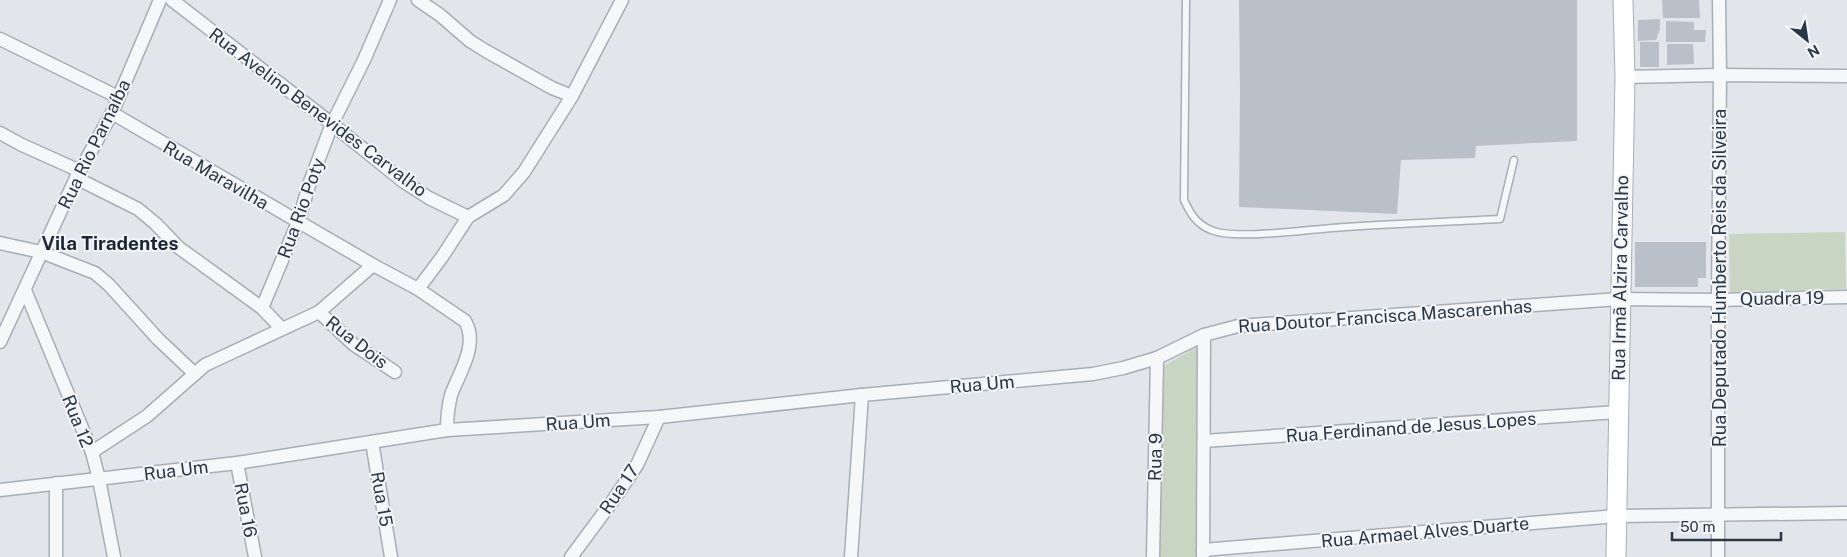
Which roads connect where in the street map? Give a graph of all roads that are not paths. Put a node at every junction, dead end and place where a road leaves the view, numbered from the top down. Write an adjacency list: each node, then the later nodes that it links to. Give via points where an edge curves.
1 (160, 0): 14 (street, Rua Rio Parnaíba)
2 (172, 0): 16 (street, Rua Avelino Benevides Carvalho)
3 (390, 0): 16 (street, Rua Rio Poty)
4 (418, 0): 13 (street, via 486,51)
5 (622, 0): 13 (street)
6 (1186, 0): 18 (lane, via 1184,200 1198,223 1212,231 1240,235 1500,219)
7 (1624, 0): 12 (street, Rua Irmã Alzira Carvalho)
8 (1719, 0): 10 (street, Rua Deputado Humberto Reis da Silveira)
9 (0, 39): 14 (street)
10 (1720, 75): 11 (street); 12 (street); 29 (street, Rua Deputado Humberto Reis da Silveira)
11 (1847, 76)
12 (1625, 77): 28 (street, Rua Irmã Alzira Carvalho)
13 (572, 96): 20 (street, via 513,186)
14 (118, 97): 15 (street, Rua Rio Parnaíba)
15 (112, 113): 19 (street, Rua Rio Parnaíba); 21 (street, Rua Maravilha)
16 (332, 124): 20 (street, Rua Avelino Benevides Carvalho, via 404,182); 21 (street, Rua Rio Poty)
17 (0, 133): 19 (street)
18 (1514, 160)
19 (78, 175): 23 (street, Rua Rio Parnaíba); 30 (street, via 138,210 178,246)
20 (468, 218): 25 (street)
21 (298, 222): 24 (street, Rua Maravilha); 30 (street, Rua Rio Poty)
22 (0, 243): 23 (street)
23 (41, 252): 26 (street, Rua Rio Parnaíba); 37 (street, via 95,274 109,285)
24 (373, 265): 25 (street, Rua Maravilha); 31 (street)
25 (418, 289): 41 (street, via 459,316 468,328 467,358 448,406)
26 (25, 290): 34 (street, Rua Rio Parnaíba); 44 (street, Rua 12)
27 (1847, 297): 29 (street, Quadra 19)
28 (1619, 299): 29 (street, Quadra 19); 33 (street, Rua Doutor Francisca Mascarenhas, via 1238,326); 39 (street, Rua Irmã Alzira Carvalho)
29 (1718, 300): 50 (street, Rua Deputado Humberto Reis da Silveira)
30 (262, 308): 32 (street)
31 (319, 312): 32 (street); 36 (street, Rua Dois, via 352,344)
32 (281, 328): 37 (street, via 217,358)
33 (1204, 335): 35 (street, Rua Doutor Francisca Mascarenhas); 42 (street)
34 (0, 342)
35 (1157, 358): 38 (street, Rua Um, via 1093,374); 59 (street, Rua 9)
36 (395, 372)
37 (195, 374): 44 (street, via 147,416)
38 (862, 395): 40 (street, Rua Um); 58 (street)
39 (1618, 412): 42 (street, Rua Ferdinand de Jesus Lopes); 51 (street, Rua Irmã Alzira Carvalho)
40 (659, 417): 41 (street, Rua Um); 57 (street, Rua 17, via 637,464)
41 (447, 430): 43 (street, Rua Um)
42 (1204, 441): 52 (street)
43 (372, 442): 45 (street, Rua Um); 56 (street, Rua 15)
44 (92, 452): 46 (street, Rua 12)
45 (237, 462): 46 (street, Rua Um); 55 (street, Rua 16)
46 (99, 479): 47 (street, Rua Um); 54 (street, Rua 12)
47 (56, 483): 48 (street, Rua Um); 53 (street)
48 (0, 490)
49 (1847, 513): 50 (street, Rua Armael Alves Duarte)
50 (1718, 514): 51 (street, Rua Armael Alves Duarte); 61 (street, Rua Deputado Humberto Reis da Silveira)
51 (1617, 516): 52 (street, Rua Armael Alves Duarte); 60 (street, Rua Irmã Alzira Carvalho)
52 (1203, 554)
53 (56, 557)
54 (114, 557)
55 (255, 557)
56 (392, 557)
57 (572, 557)
58 (851, 557)
59 (1153, 557)
60 (1616, 557)
61 (1718, 557)

